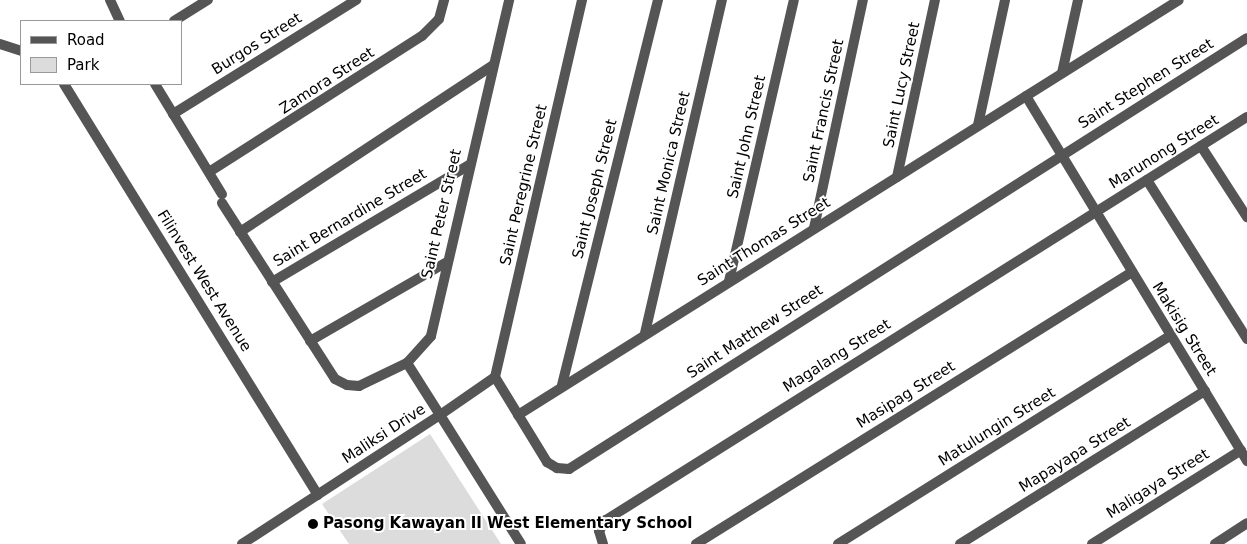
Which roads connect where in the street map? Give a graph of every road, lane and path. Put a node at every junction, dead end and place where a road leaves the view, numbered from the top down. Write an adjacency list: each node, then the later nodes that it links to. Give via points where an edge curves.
1 (110, 0): 15 (street)
2 (208, 0): 16 (street)
3 (356, 0): 25 (street, Burgos Street)
4 (444, 0): 31 (street, Zamora Street, via 440,19 422,36)
5 (509, 0): 20 (street, Saint Peter Street)
6 (582, 0): 47 (street, Saint Peregrine Street)
7 (658, 0): 48 (street, Saint Joseph Street)
8 (722, 0): 42 (street, Saint Monica Street)
9 (794, 0): 40 (street, Saint John Street)
10 (863, 0): 36 (street, Saint Francis Street)
11 (935, 0): 32 (street, Saint Lucy Street)
12 (1005, 0): 27 (street)
13 (1078, 0): 21 (street)
14 (1179, 0): 21 (street, Saint Thomas Street)
15 (120, 20)
16 (176, 20)
17 (1247, 38): 29 (street, Saint Stephen Street)
18 (0, 44): 19 (street)
19 (20, 51)
20 (493, 65): 30 (street, Saint Peter Street); 37 (street)
21 (1062, 73): 24 (street, Saint Thomas Street)
22 (69, 85): 54 (street, Filinvest West Avenue)
23 (156, 85): 25 (street)
24 (1026, 96): 27 (street, Saint Thomas Street); 29 (street, Makisig Street)
25 (173, 114): 31 (street)
26 (1247, 117): 28 (street, Marunong Street)
27 (978, 125): 32 (street, Saint Thomas Street)
28 (1201, 146): 33 (street, Marunong Street); 35 (street)
29 (1062, 155): 34 (street, Makisig Street); 51 (street, Saint Matthew Street, via 569,469 557,468 547,462)
30 (469, 165): 38 (street, Saint Peter Street); 41 (street, Saint Bernardine Street)
31 (209, 172): 37 (street)
32 (898, 176): 36 (street, Saint Thomas Street)
33 (1147, 180): 34 (street, Marunong Street); 44 (street)
34 (1096, 212): 39 (street, Makisig Street); 58 (street, Magalang Street, via 606,520 599,531)
35 (1247, 218)
36 (814, 228): 40 (street, Saint Thomas Street)
37 (240, 232): 41 (street)
38 (445, 263): 45 (street); 46 (street, Saint Peter Street, via 430,336)
39 (1132, 272): 43 (street, Makisig Street); 59 (street, Masipag Street)
40 (729, 281): 42 (street, Saint Thomas Street)
41 (272, 282): 45 (street)
42 (645, 333): 48 (street, Saint Thomas Street)
43 (1171, 335): 49 (street, Makisig Street); 60 (street, Matulungin Street)
44 (1247, 339)
45 (310, 341): 46 (street, via 335,379 347,385 359,386)
46 (408, 363): 50 (street)
47 (495, 377): 50 (street); 51 (street, Saint Matthew Street)
48 (562, 385): 51 (street, Saint Thomas Street)
49 (1205, 391): 52 (street, Makisig Street); 61 (street, Mapayapa Street)
50 (440, 415): 54 (street, Maliksi Drive); 57 (street, Maliksi Drive)
51 (518, 415)
52 (1240, 450): 53 (street, Makisig Street); 62 (street, Maligaya Street)
53 (1247, 461)
54 (318, 495): 56 (street, Maliksi Drive)
55 (1247, 523): 63 (street)
56 (242, 544)
57 (521, 544)
58 (603, 544)
59 (696, 544)
60 (838, 544)
61 (960, 544)
62 (1092, 544)
63 (1215, 544)

